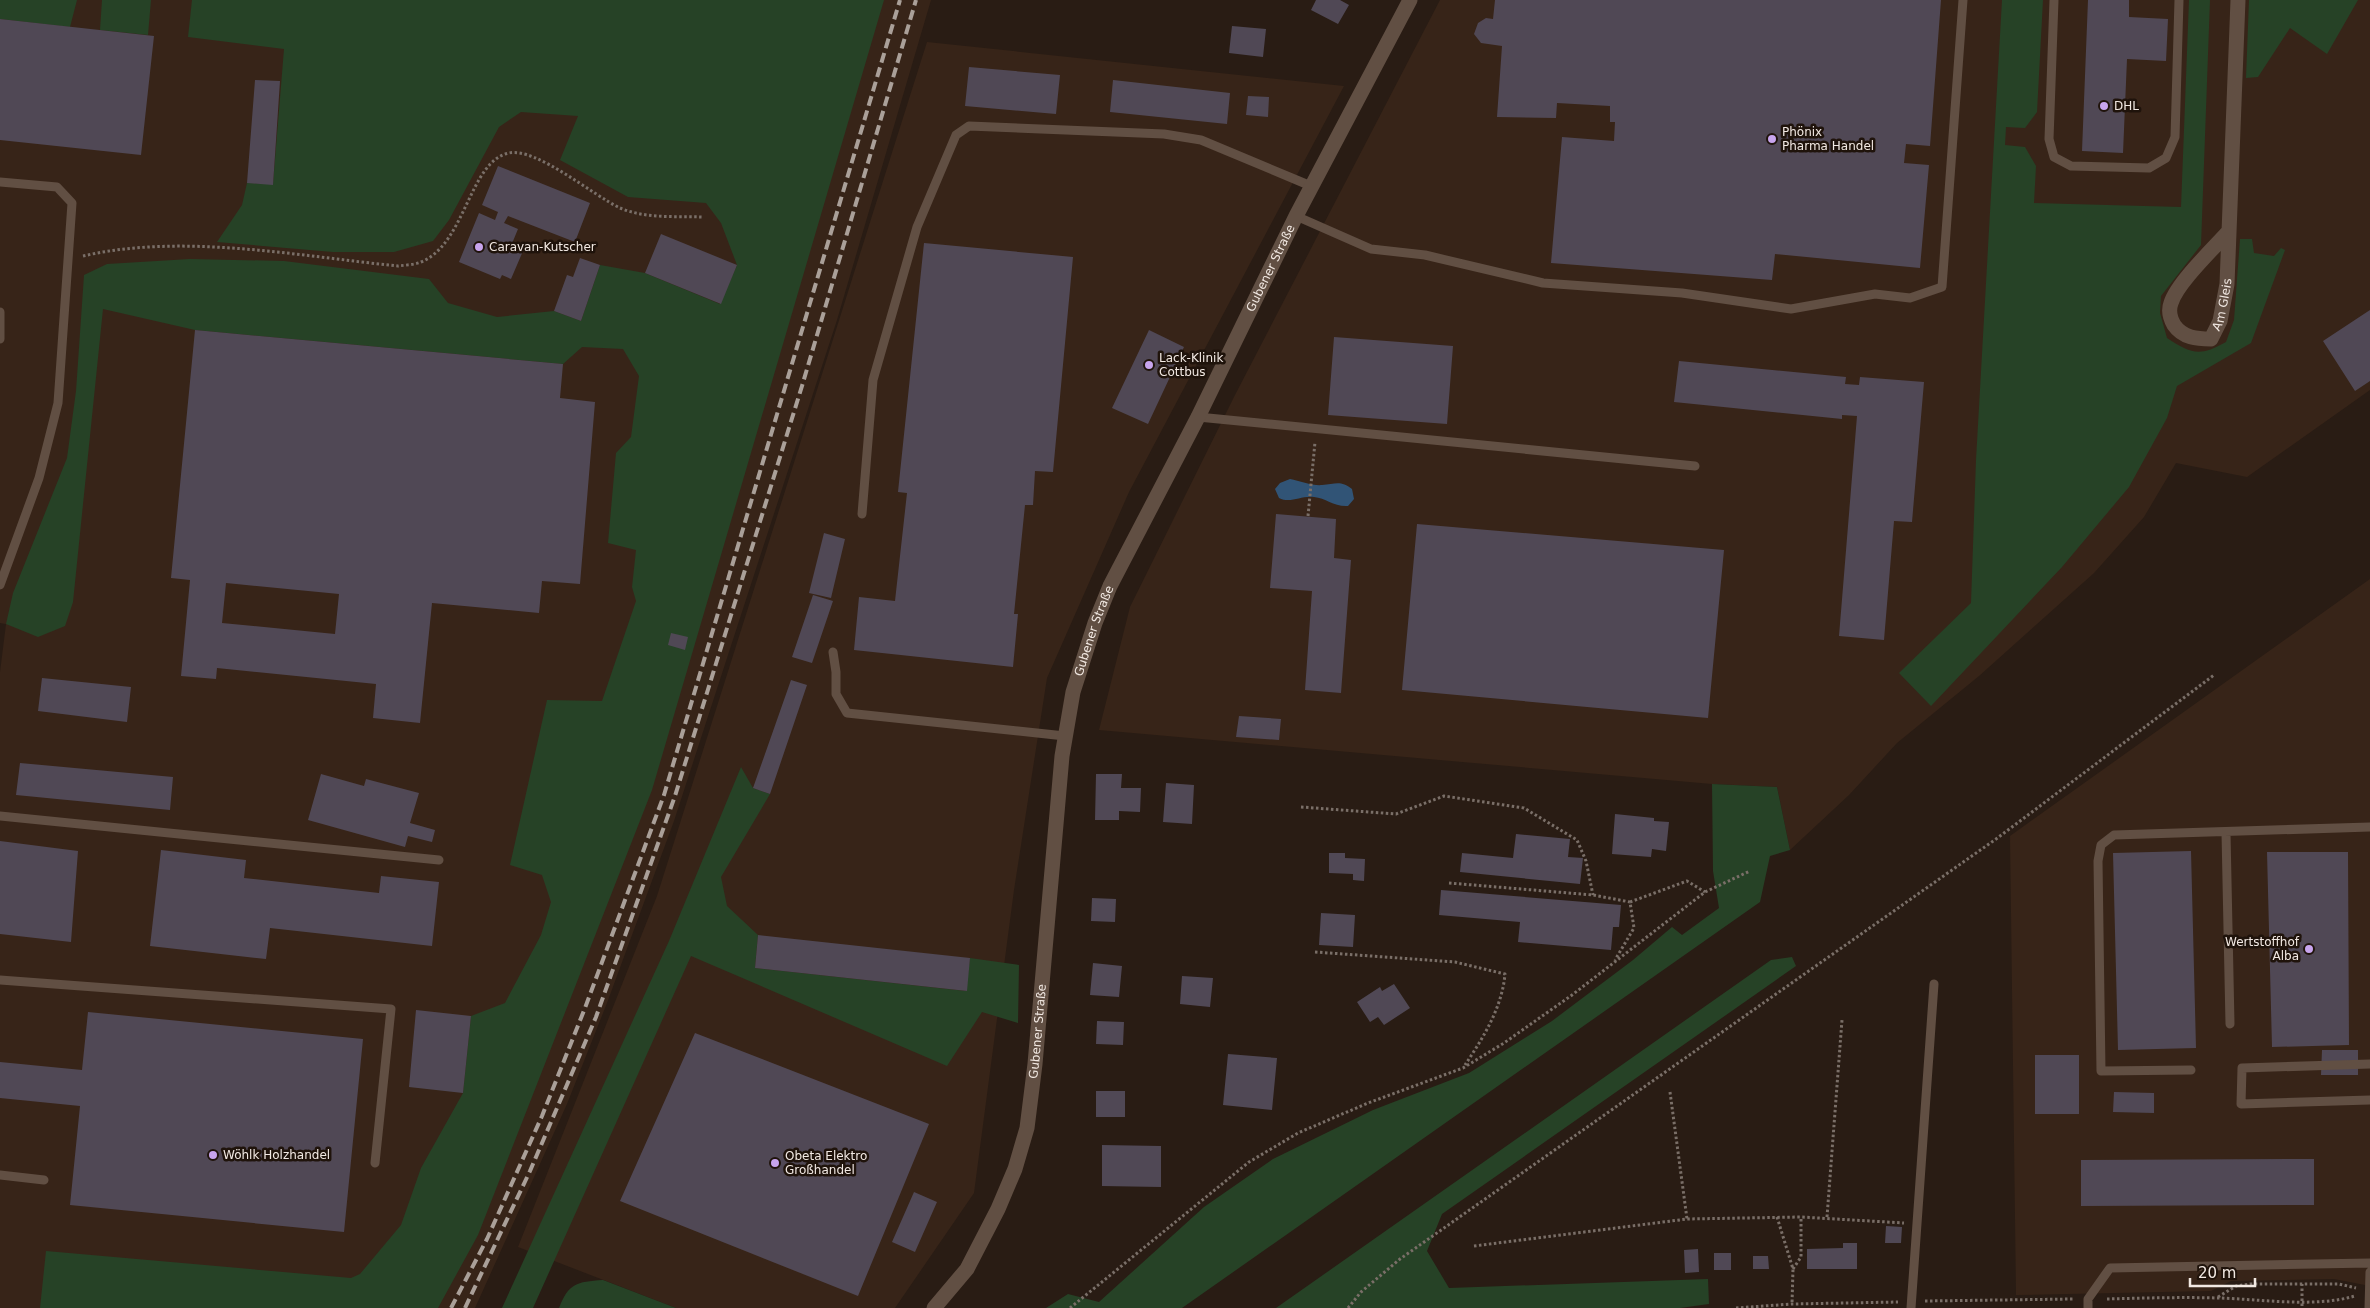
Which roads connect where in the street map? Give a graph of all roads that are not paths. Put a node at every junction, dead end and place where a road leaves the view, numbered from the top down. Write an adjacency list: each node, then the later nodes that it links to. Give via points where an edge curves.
1 (1410, 0): 7 (street, Gubener Straße)
2 (1963, 0): 8 (lane, via 1942,287 1910,298 1875,294 1791,310 1682,293 1543,283 1425,255 1372,249)
3 (2054, 0): 4 (lane, via 2049,139 2054,157 2070,166 2149,168 2166,158 2175,137)
4 (2179, 0)
5 (2238, 0): 9 (street, Am Gleis)
6 (0, 182): 15 (lane, via 57,187 72,203 58,403 39,478)
7 (1312, 186): 8 (street, Gubener Straße); 14 (lane, via 1201,140 1164,134 969,126 956,135 917,227 872,380)
8 (1296, 216): 12 (street, Gubener Straße)
9 (2229, 231): 9 (street, Am Gleis, via 2227,284 2220,322 2211,338 2193,339 2177,330 2170,318 2170,303 2179,288)
10 (0, 312): 11 (lane)
11 (0, 339)
12 (1198, 417): 13 (lane); 17 (street, Gubener Straße, via 1110,586 1073,692)
13 (1695, 466)
14 (862, 514)
15 (0, 585)
16 (833, 652): 17 (lane, via 836,694 847,713)
17 (1065, 736): 35 (street, Gubener Straße, via 1027,1128 1015,1169 998,1209 967,1269)
18 (0, 816): 21 (lane)
19 (2370, 827): 20 (lane)
20 (2226, 833): 24 (lane); 26 (lane, via 2114,835 2101,845 2099,852 2100,1071)
21 (439, 860)
22 (0, 980): 28 (lane, via 391,1008)
23 (1934, 984): 36 (lane)
24 (2230, 1024)
25 (2370, 1064): 27 (lane, via 2242,1068 2241,1104)
26 (2191, 1070)
27 (2370, 1100)
28 (374, 1162)
29 (0, 1175): 30 (lane)
30 (44, 1180)
31 (2370, 1263): 34 (lane, via 2110,1268)
32 (2370, 1272): 33 (lane)
33 (2370, 1291): 37 (lane)
34 (2088, 1303)
35 (934, 1308)
36 (1911, 1308)
37 (2369, 1308)

